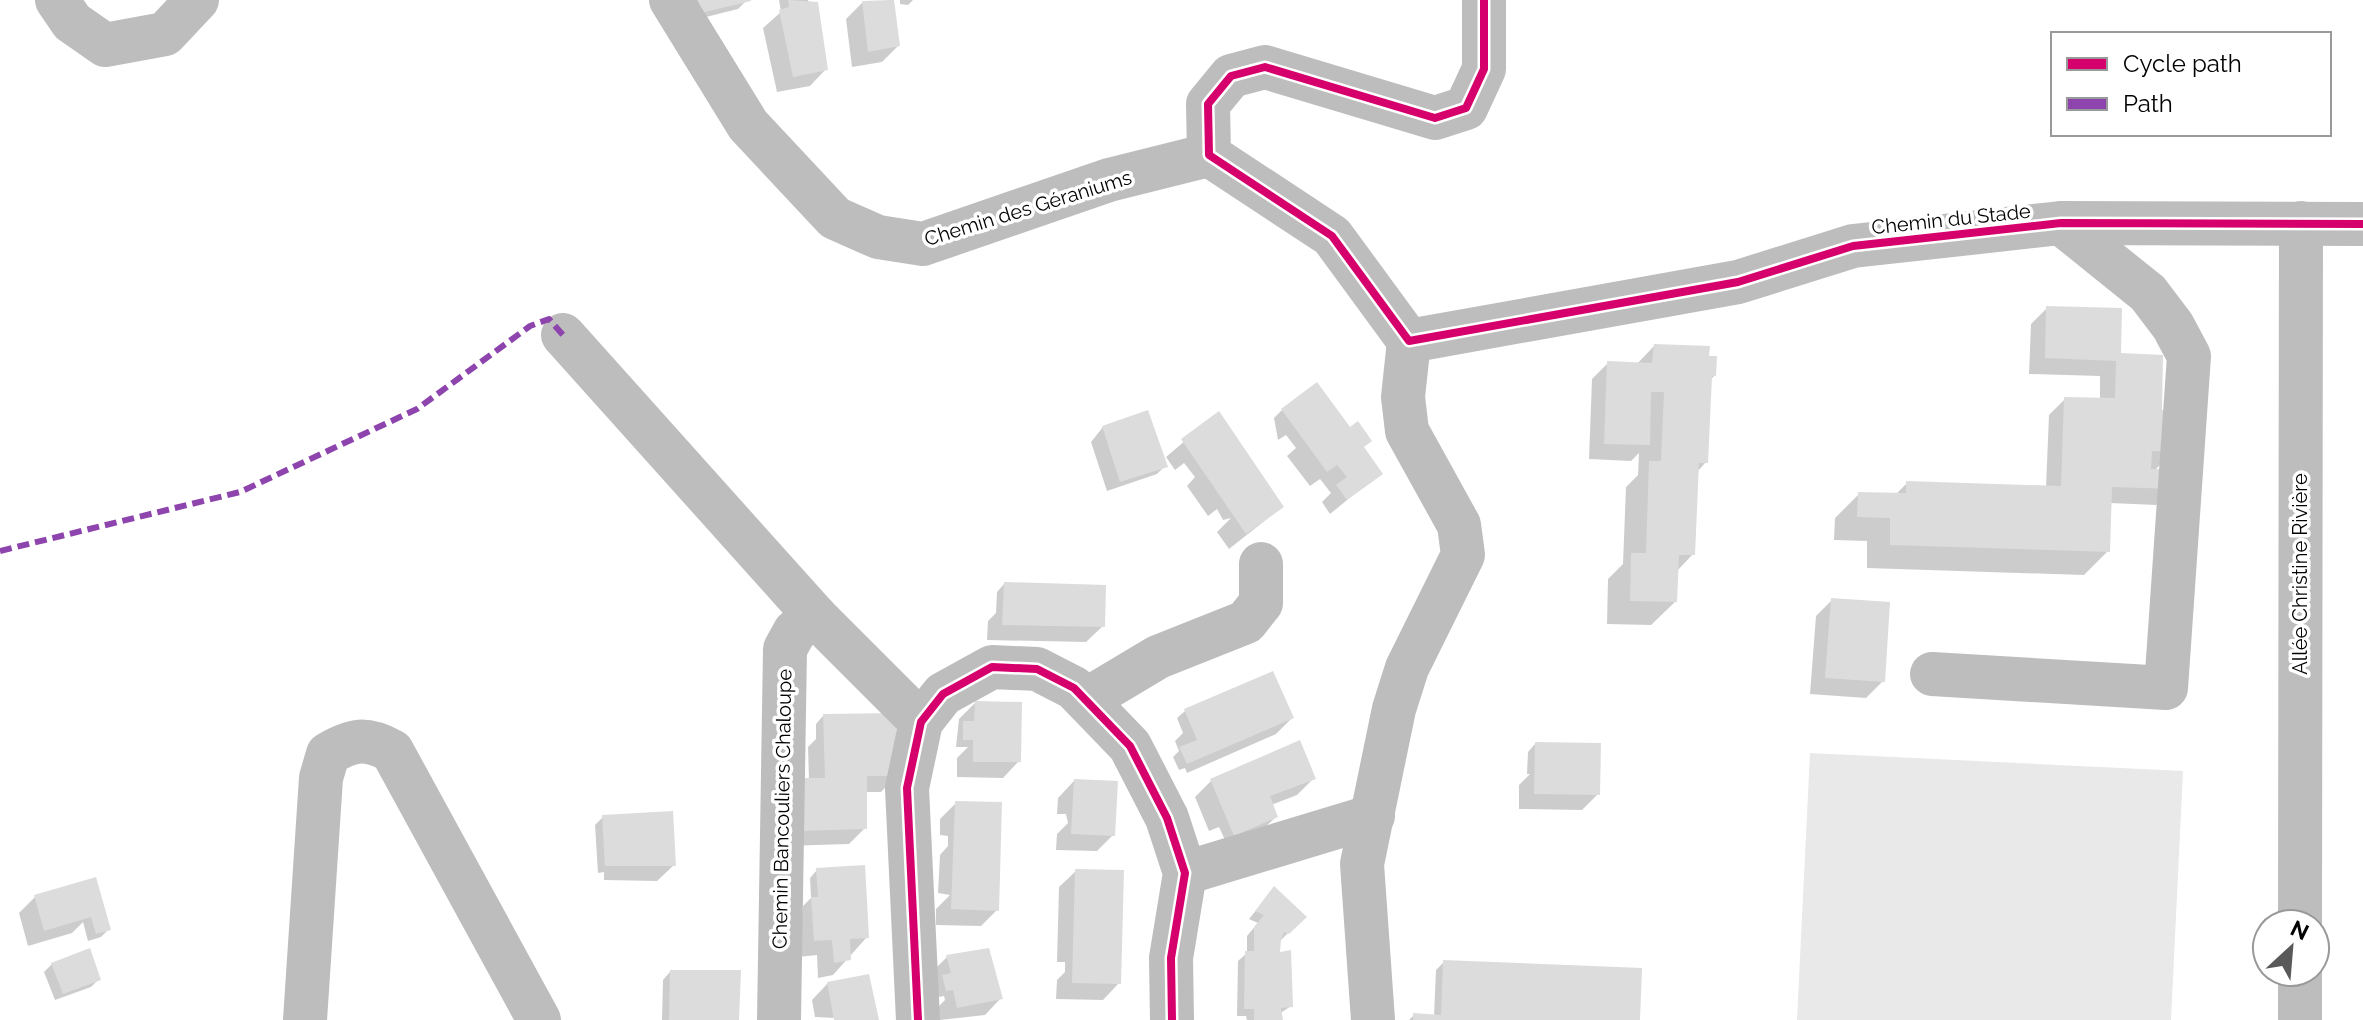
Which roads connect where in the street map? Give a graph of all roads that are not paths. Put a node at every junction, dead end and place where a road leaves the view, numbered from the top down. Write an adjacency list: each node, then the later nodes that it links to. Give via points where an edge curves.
1 (57, 0): 2 (street, via 72,22 105,45 165,34)
2 (197, 0)
3 (671, 0): 5 (street, Chemin des Géraniums, via 748,125 835,218 878,237 923,244 1109,180)
4 (1484, 0): 5 (street, via 1484,69 1466,108 1435,118 1265,67 1231,76 1208,104)
5 (1209, 155): 10 (street, via 1332,236)
6 (2061, 223): 7 (street, Chemin du Stade); 10 (street, Chemin du Stade, via 1853,246 1738,282); 13 (street, via 2148,293 2189,356 2166,688)
7 (2301, 223): 8 (street, Chemin du Stade); 18 (street, Allée Christine Rivière)
8 (2363, 224)
9 (563, 335): 12 (street)
10 (1409, 341): 16 (street, via 1403,397 1407,431 1459,525 1463,555 1407,668)
11 (1261, 564): 14 (street, via 1261,603 1246,622 1158,657)
12 (815, 616): 15 (street); 22 (street, Chemin Bancouliers Chaloupe, via 795,631 785,649)
13 (1932, 674)
14 (1086, 700): 15 (street, via 1037,669 992,667 943,694); 17 (street, via 1130,746 1167,818)
15 (921, 722): 23 (street, via 907,788)
16 (1373, 816): 17 (street); 25 (street, via 1362,864)
17 (1185, 873): 24 (street, via 1171,958)
18 (2300, 908)
19 (2300, 988): 26 (street)
20 (305, 1020): 21 (street, via 321,778 328,754 349,741 372,740 392,751)
21 (539, 1020)
22 (779, 1020)
23 (918, 1020)
24 (1172, 1020)
25 (1373, 1020)
26 (2300, 1020)

